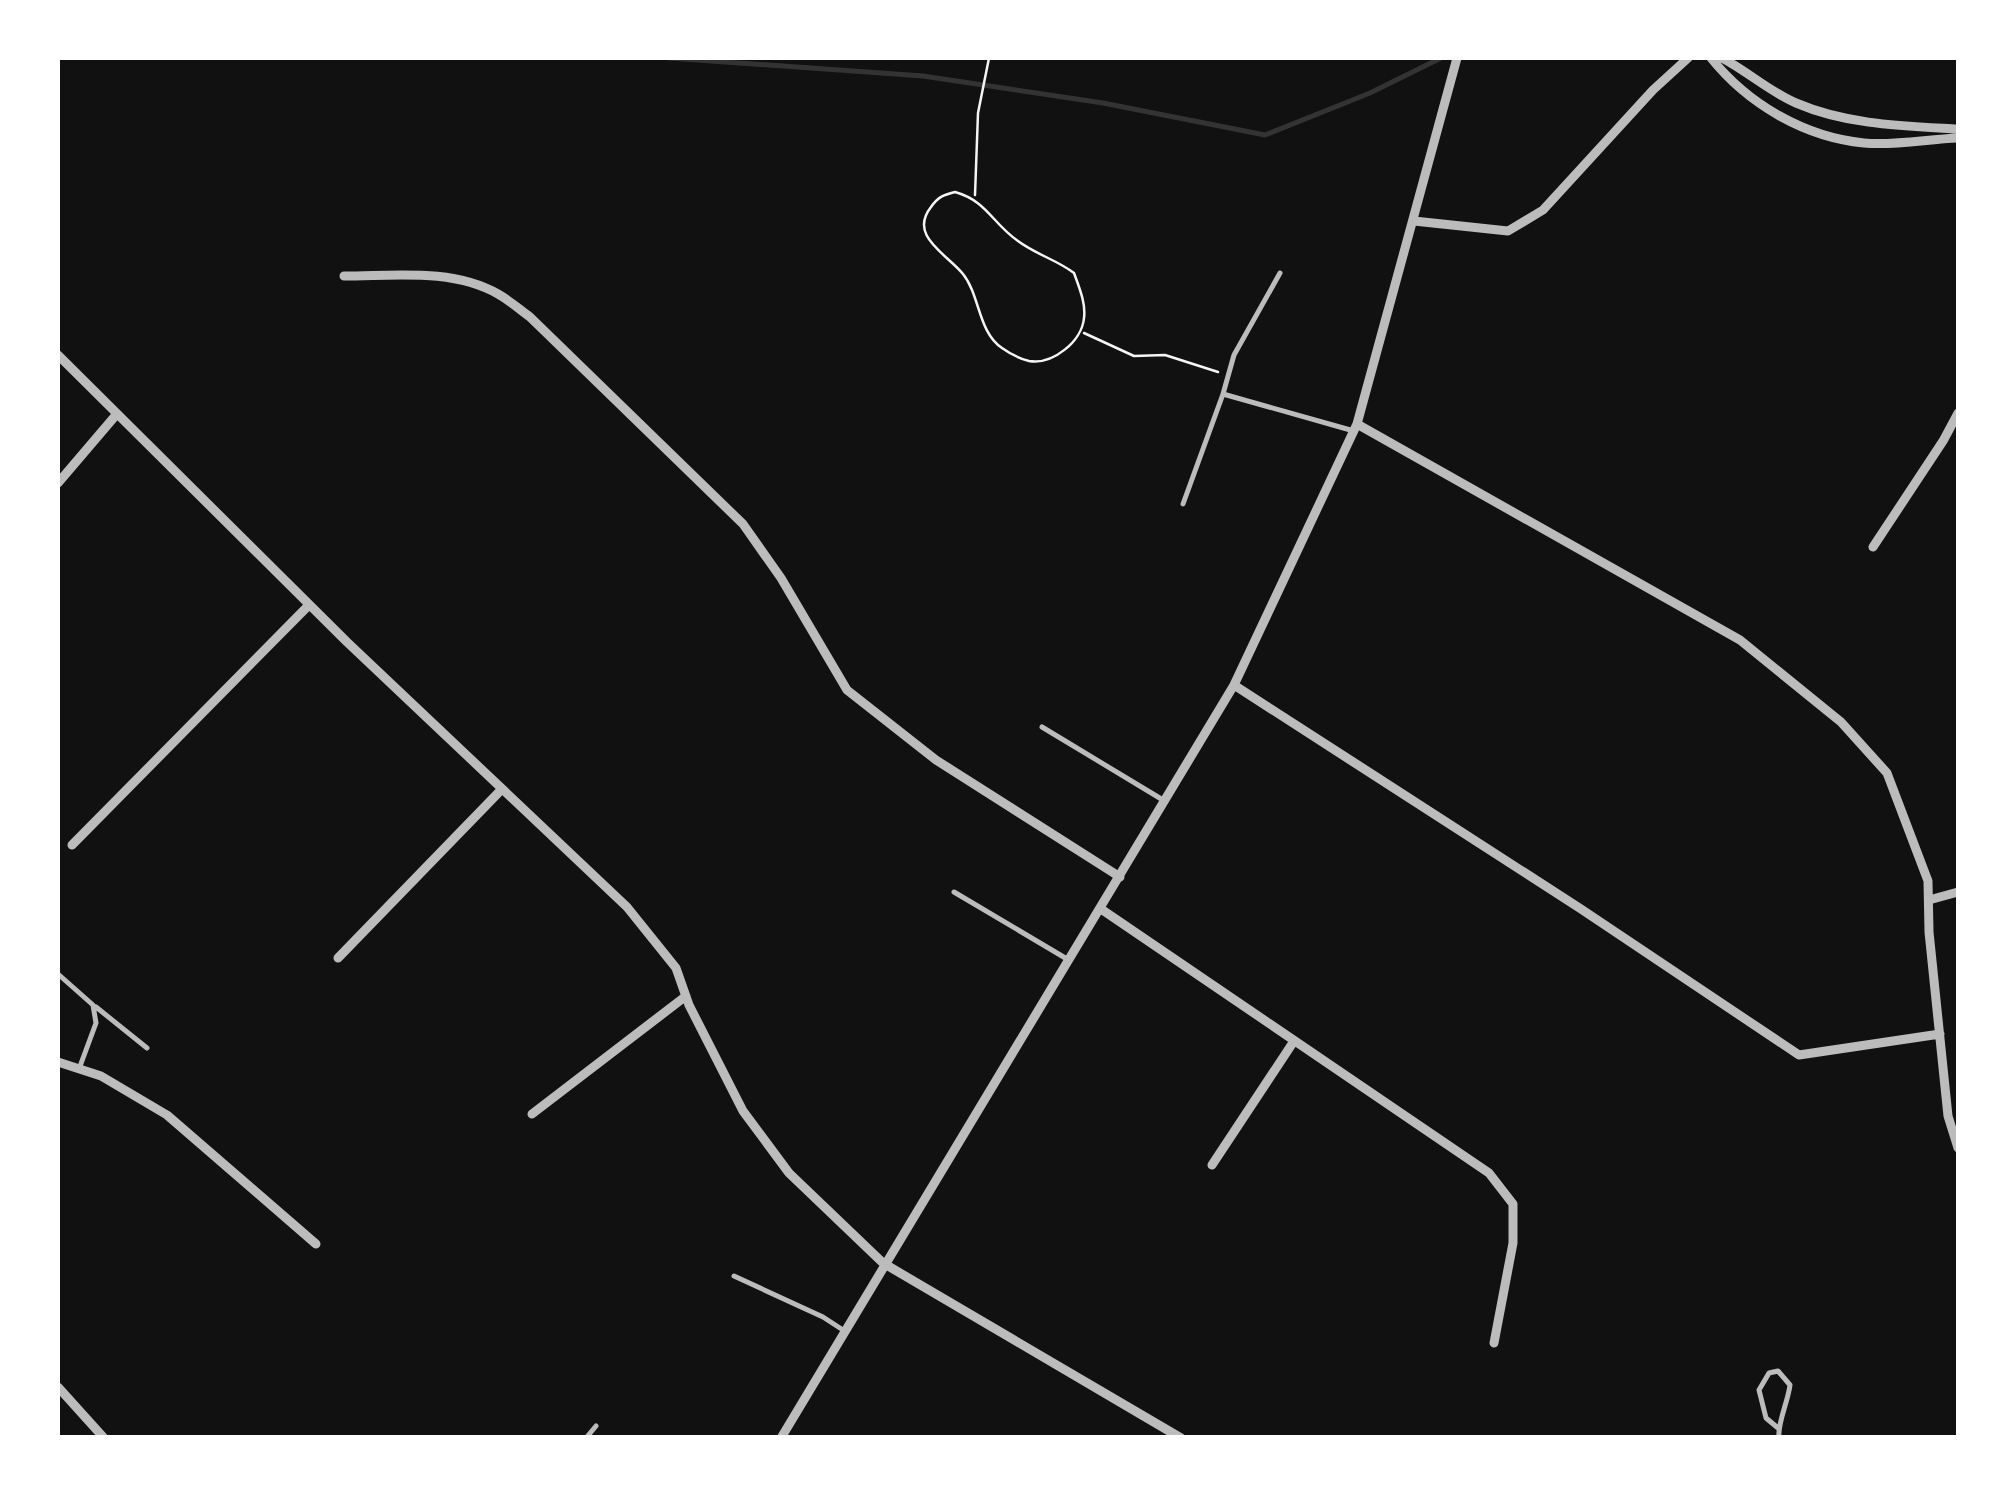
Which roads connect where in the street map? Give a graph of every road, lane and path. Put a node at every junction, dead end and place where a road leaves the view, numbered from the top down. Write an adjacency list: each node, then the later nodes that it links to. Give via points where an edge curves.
1 (989, 58): 8 (path, via 978,114)
2 (1457, 58): 9 (street)
3 (1688, 58): 9 (street, via 1542,210 1508,231)
4 (1711, 58): 7 (street, via 1760,106 1814,132 1866,143)
5 (1722, 58): 6 (street, via 1794,102 1836,116)
6 (1958, 130)
7 (1958, 138)
8 (975, 198): 12 (path, via 999,227 1074,274 1085,315); 12 (path, via 939,196 922,224 963,274 999,346 1042,361 1068,348)
9 (1414, 221): 18 (street)
10 (1280, 273): 14 (lane)
11 (344, 276): 30 (street, via 429,275 468,282 530,317 743,524 847,690 936,760)
12 (1081, 332): 14 (path, via 1134,356 1165,354)
13 (58, 355): 17 (street)
14 (1228, 376): 15 (lane)
15 (1224, 394): 18 (lane); 22 (lane)
16 (1958, 413): 19 (street)
17 (116, 414): 21 (street); 24 (street)
18 (1355, 427): 25 (street); 33 (street, via 1740,640 1841,722 1888,773 1928,880)
19 (1944, 442): 20 (street); 23 (street)
20 (1958, 446)
21 (58, 483)
22 (1183, 504)
23 (1873, 547)
24 (309, 604): 27 (street); 29 (street)
25 (1234, 686): 28 (street); 40 (street, via 1799,1055)
26 (1042, 727): 28 (lane)
27 (502, 789): 35 (street); 38 (street, via 626,907 676,968)
28 (1165, 802): 30 (street)
29 (72, 845)
30 (1120, 877): 34 (street)
31 (954, 892): 36 (lane)
32 (1958, 892): 33 (street)
33 (1928, 900): 40 (street)
34 (1101, 910): 36 (street); 41 (street)
35 (338, 958)
36 (1069, 960): 49 (street)
37 (58, 974): 39 (lane)
38 (686, 996): 45 (street); 49 (street, via 743,1111 789,1173)
39 (93, 1005): 42 (lane); 44 (lane, via 96,1023)
40 (1940, 1034): 46 (street)
41 (1294, 1041): 47 (street); 52 (street, via 1489,1173 1513,1204 1513,1243)
42 (147, 1048)
43 (58, 1062): 44 (street)
44 (80, 1069): 48 (street, via 167,1115)
45 (532, 1114)
46 (1958, 1148)
47 (1212, 1165)
48 (316, 1244)
49 (883, 1263): 51 (street); 59 (street)
50 (734, 1276): 51 (lane)
51 (844, 1330): 58 (street)
52 (1494, 1343)
53 (58, 1387): 56 (street)
54 (596, 1426): 57 (lane)
55 (1778, 1428): 55 (lane, via 1790,1385 1778,1371 1769,1372 1759,1390 1766,1418); 60 (lane)
56 (104, 1438)
57 (586, 1438)
58 (780, 1438)
59 (1181, 1438)
60 (1779, 1438)

